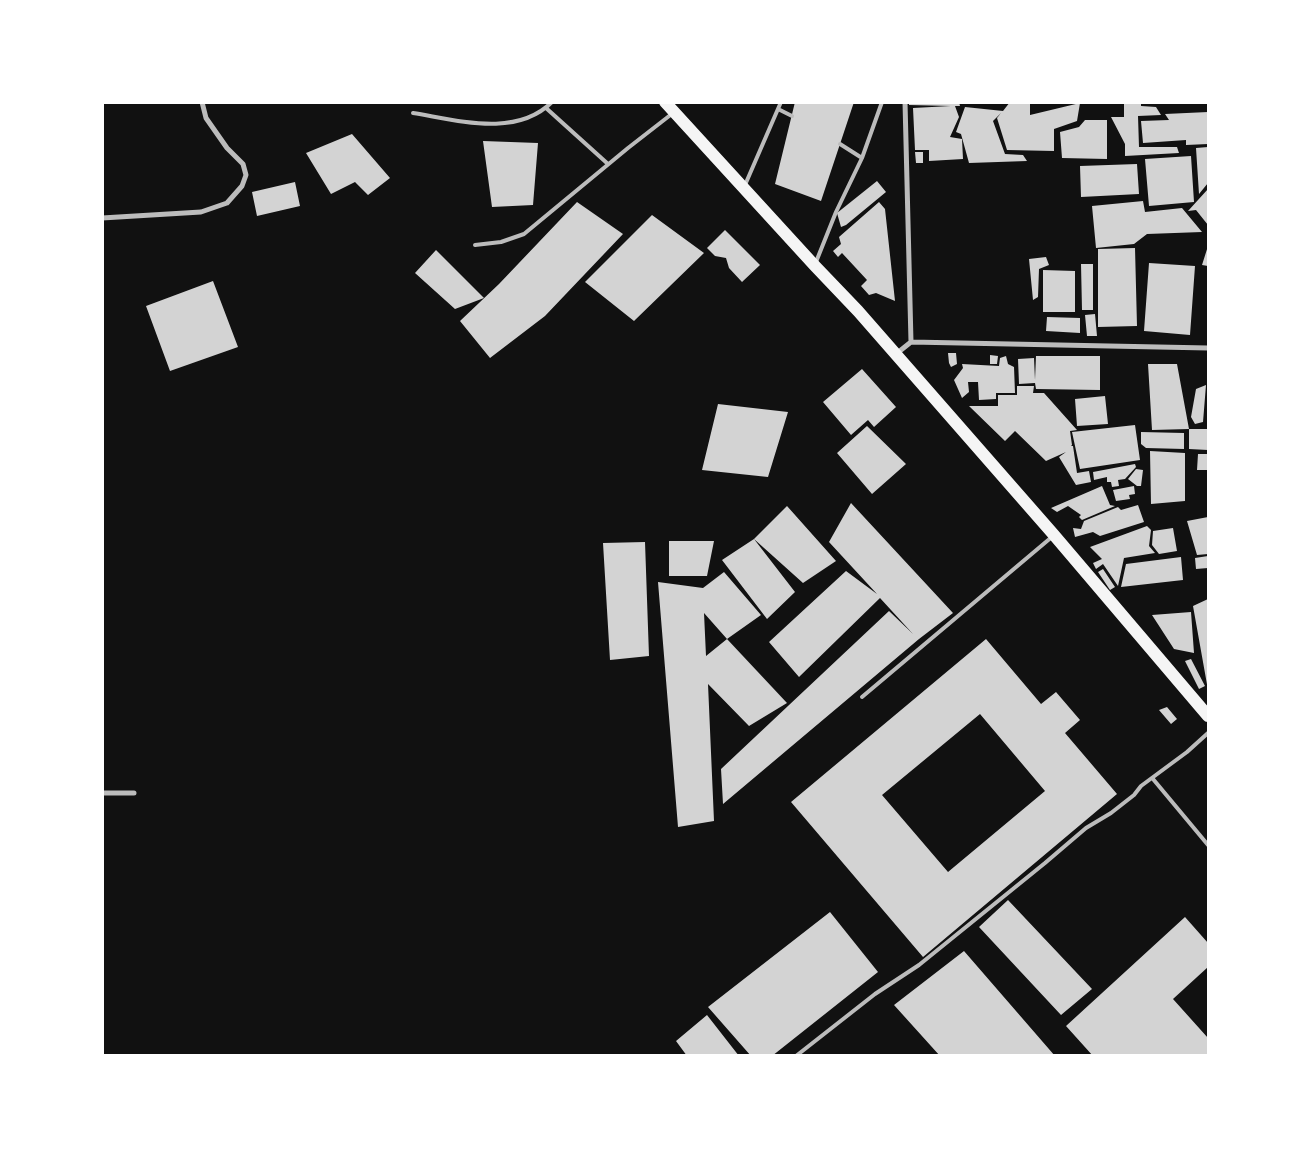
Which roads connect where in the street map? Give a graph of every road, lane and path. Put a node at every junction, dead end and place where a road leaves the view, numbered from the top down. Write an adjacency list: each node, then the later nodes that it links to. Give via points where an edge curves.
1 (202, 102): 15 (street, via 206,118 243,164 246,175 242,186 227,203 201,212)
2 (552, 102): 7 (lane)
3 (781, 102): 8 (lane)
4 (882, 102): 12 (lane)
5 (904, 102): 18 (street)
6 (670, 107): 13 (lane); 14 (main road)
7 (546, 108): 9 (lane, via 524,120 496,123); 13 (lane)
8 (778, 109): 10 (lane); 14 (lane)
9 (413, 113)
10 (792, 116)
11 (840, 144): 12 (lane)
12 (862, 158): 17 (lane)
13 (608, 164): 16 (lane, via 524,234 502,242)
14 (743, 189): 17 (main road)
15 (102, 218)
16 (475, 245)
17 (815, 266): 20 (main road)
18 (911, 342): 19 (street); 20 (street)
19 (1208, 348)
20 (896, 354): 21 (main road)
21 (1054, 535): 22 (lane); 23 (main road)
22 (862, 697)
23 (1208, 716)
24 (1208, 733): 25 (lane)
25 (1153, 779): 28 (lane); 29 (lane, via 1111,814 1086,828 919,965 875,994)
26 (102, 793): 27 (street)
27 (134, 793)
28 (1208, 845)
29 (796, 1056)

